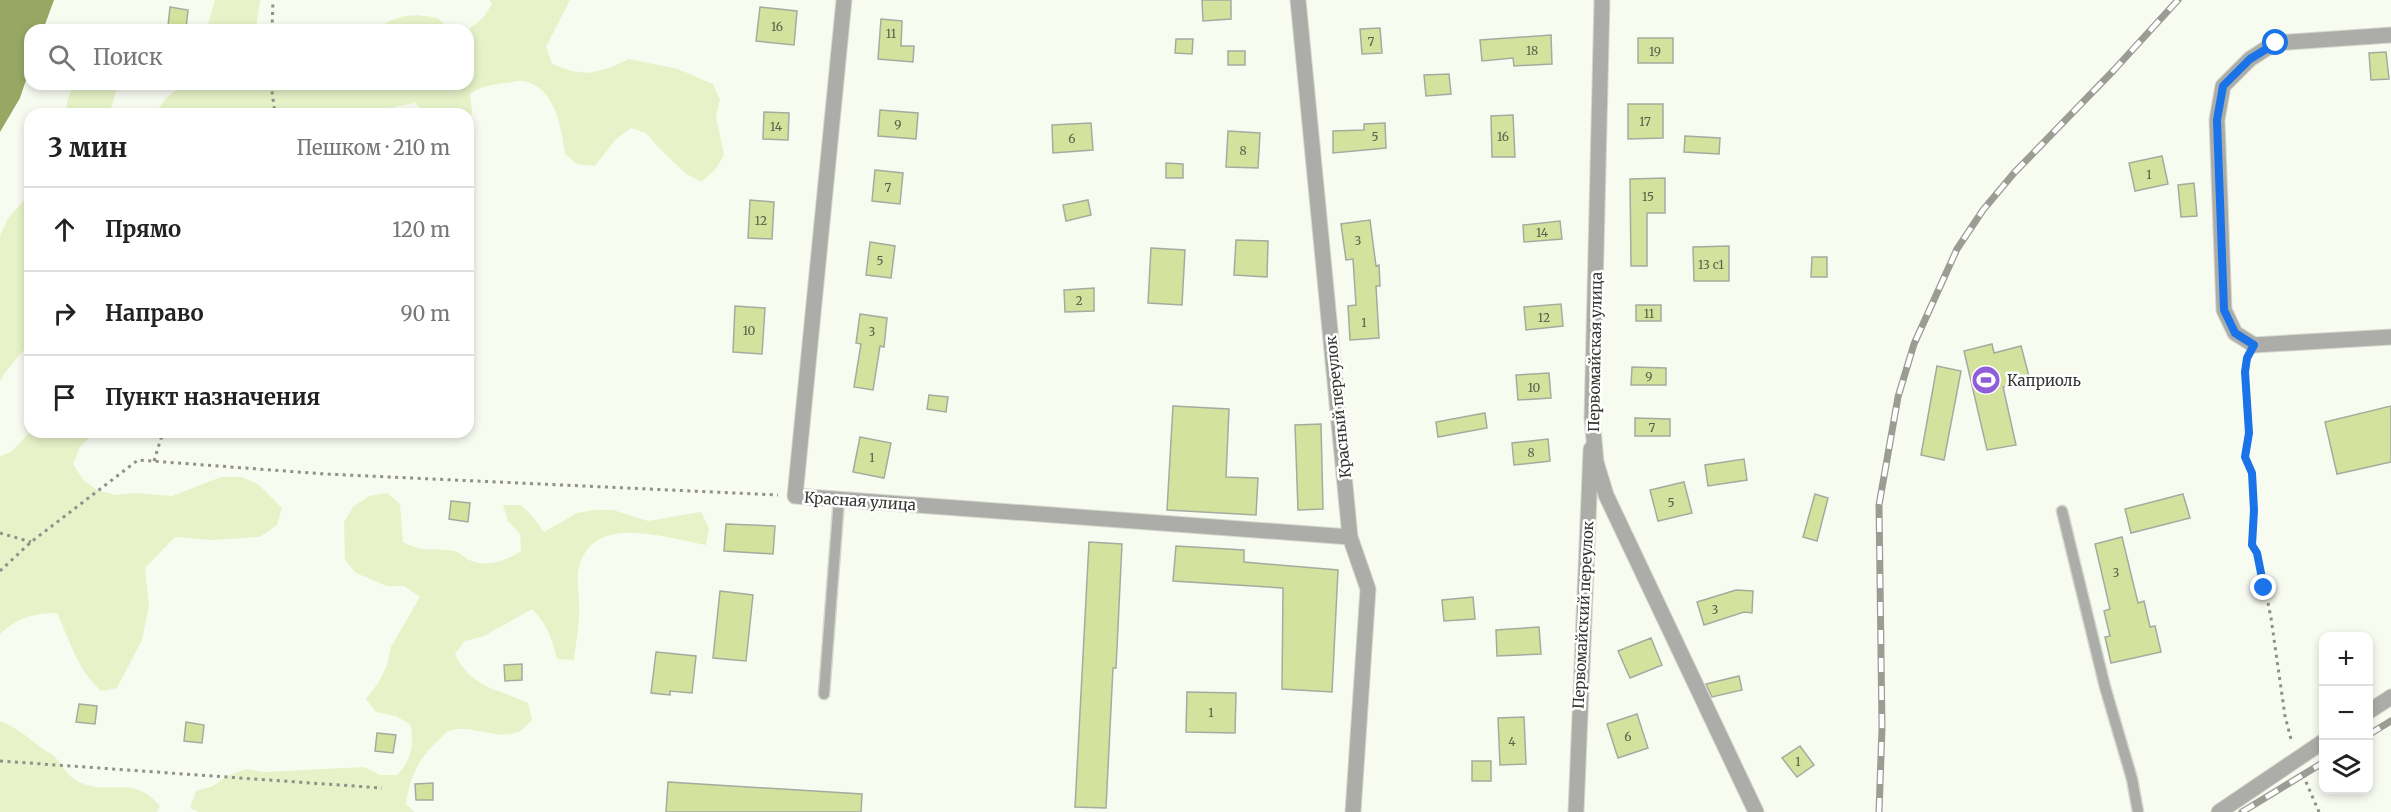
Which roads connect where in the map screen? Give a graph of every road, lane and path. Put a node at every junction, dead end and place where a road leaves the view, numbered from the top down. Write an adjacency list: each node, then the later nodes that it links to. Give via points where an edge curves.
1 (273, 0): 5 (path)
2 (844, 0): 14 (street, Красная улица)
3 (1298, 0): 18 (street, Красный переулок)
4 (1602, 0): 11 (street, Первомайская улица)
5 (272, 24)
6 (2391, 35): 10 (street, via 2276,43 2250,59 2223,86 2217,120 2224,310 2235,333)
7 (273, 90): 8 (path)
8 (274, 108)
9 (2391, 337): 10 (street)
10 (2254, 345): 25 (path, via 2245,372 2249,433 2245,457 2252,473 2252,545 2260,563)
11 (1592, 418): 29 (street, Первомайский переулок); 30 (street, Первомайская улица, via 1596,462 1606,495)
12 (161, 438): 13 (path)
13 (154, 461): 14 (path, via 325,474); 19 (path, via 138,460)
14 (795, 496): 15 (street, Красная улица)
15 (839, 499): 18 (street, Красная улица); 21 (lane)
16 (2062, 512): 31 (lane)
17 (0, 533): 19 (path)
18 (1350, 537): 28 (street, Красный переулок, via 1368,589)
19 (30, 542): 20 (path)
20 (0, 571)
21 (824, 694)
22 (2391, 697): 23 (street)
23 (2373, 709)
24 (2319, 744): 25 (street)
25 (2296, 759): 32 (street); 33 (path)
26 (0, 761): 27 (path)
27 (382, 788)
28 (1353, 812)
29 (1576, 812)
30 (1756, 812)
31 (2138, 812)
32 (2219, 812)
33 (2319, 812)

